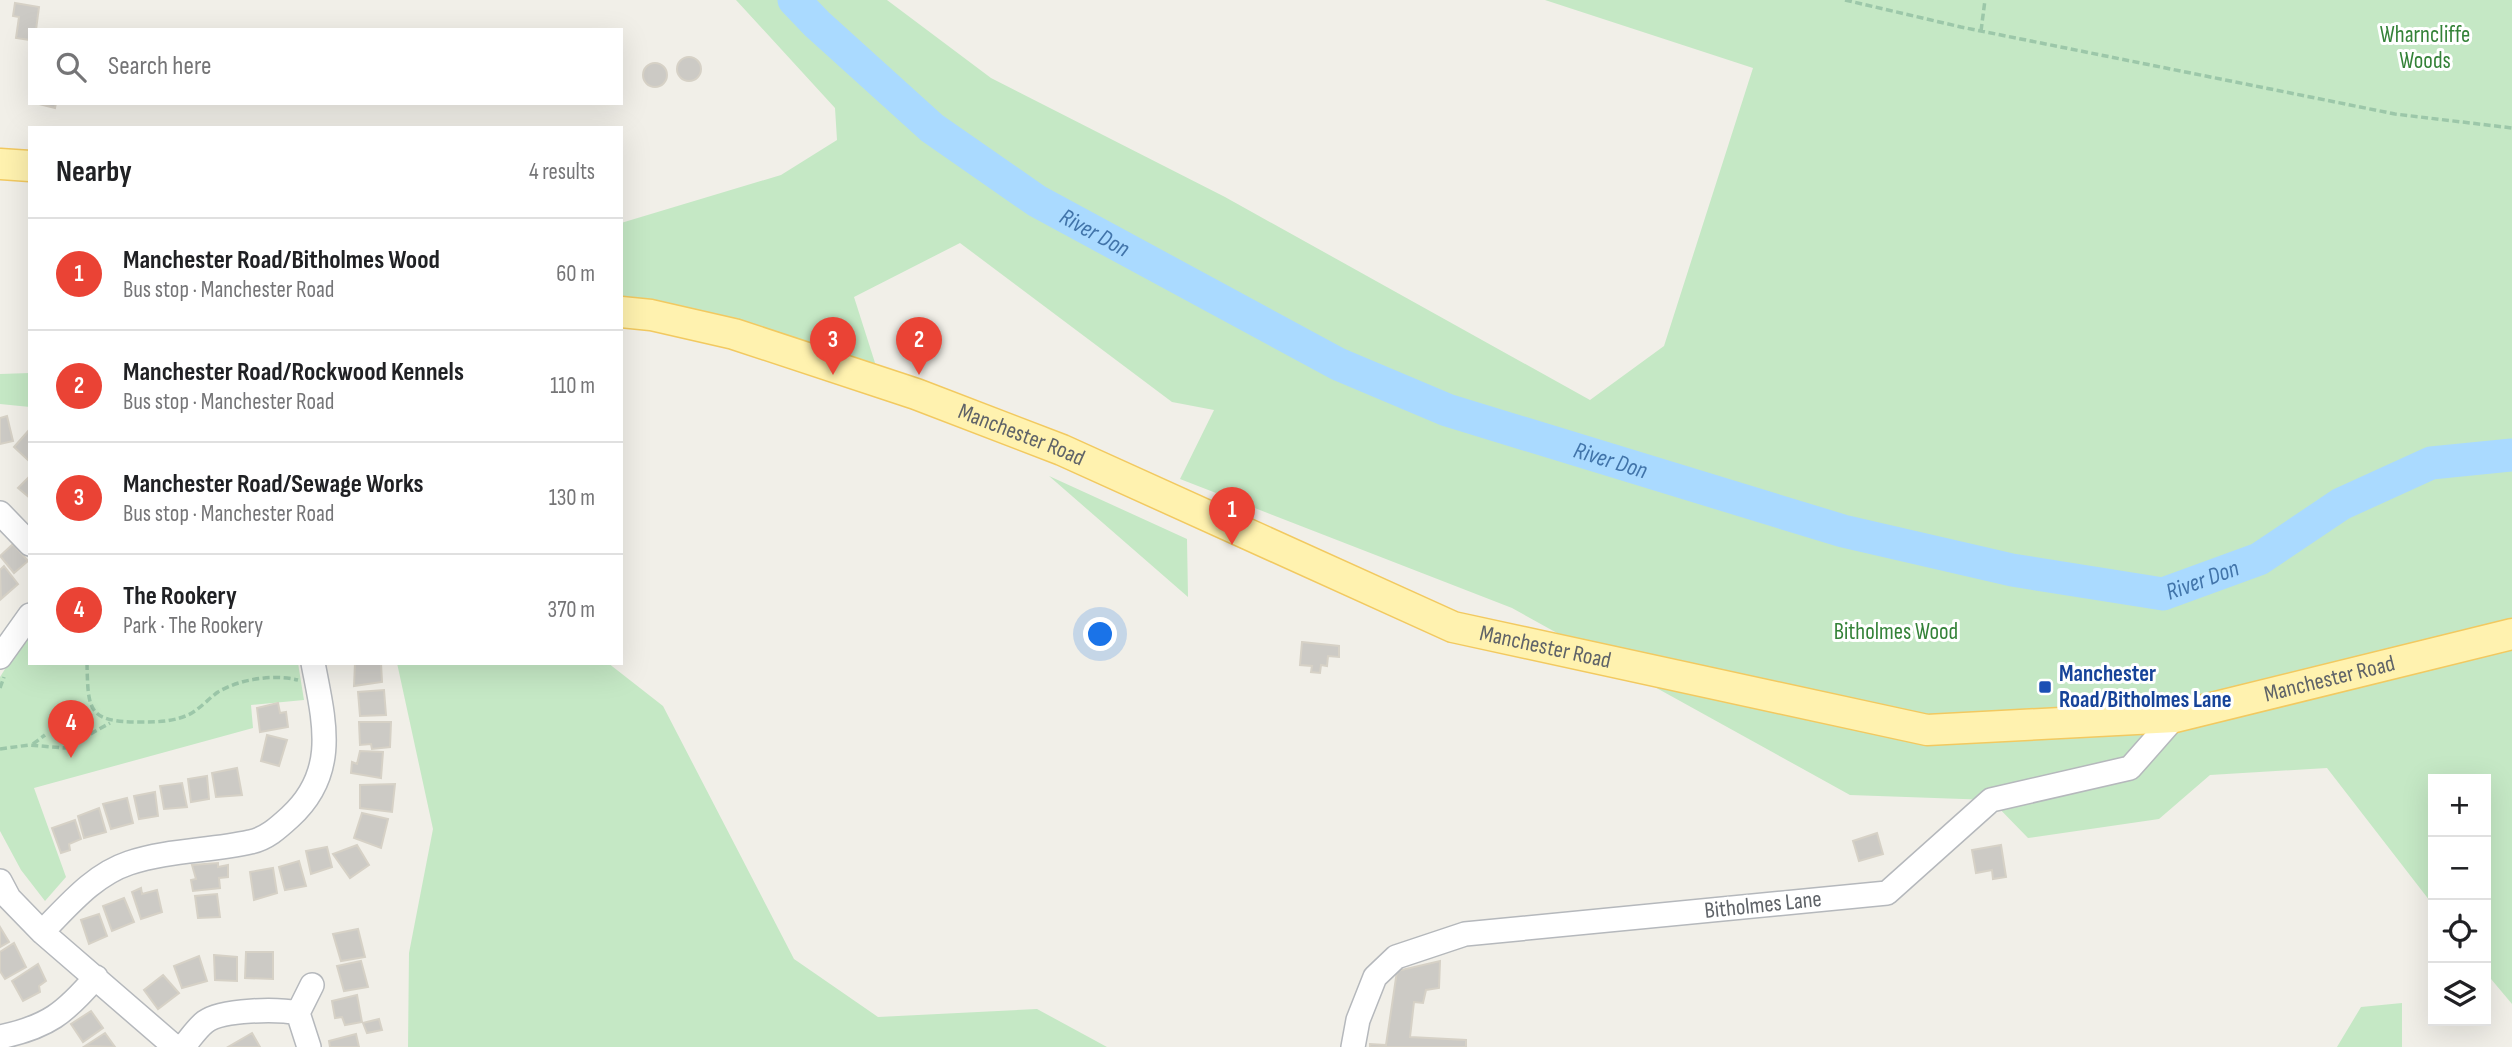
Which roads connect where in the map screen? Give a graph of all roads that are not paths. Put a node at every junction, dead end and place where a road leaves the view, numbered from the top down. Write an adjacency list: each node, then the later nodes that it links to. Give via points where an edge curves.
1 (0, 163): 2 (main road)
2 (28, 166)
3 (623, 312): 10 (main road, Manchester Road, via 734,334 915,394 1062,450 1453,627 1927,730)
4 (0, 513): 5 (street)
5 (28, 542)
6 (28, 618): 8 (street)
7 (2512, 634): 10 (main road, Manchester Road)
8 (0, 657)
9 (309, 673): 12 (street, via 325,735 316,787 303,805 272,834 253,842 127,863 87,886)
10 (2175, 718): 20 (street, Bitholmes Lane, via 2130,768 1991,800 1887,893 1465,934 1396,957 1375,977)
11 (0, 881): 12 (street, via 9,898)
12 (42, 932): 13 (street)
13 (96, 977): 16 (street, via 46,1025); 17 (street)
14 (312, 985): 15 (street)
15 (298, 1013): 18 (street, via 271,1010 218,1016 205,1021); 19 (street)
16 (0, 1037)
17 (175, 1047)
18 (183, 1047)
19 (309, 1047)
20 (1353, 1047)

